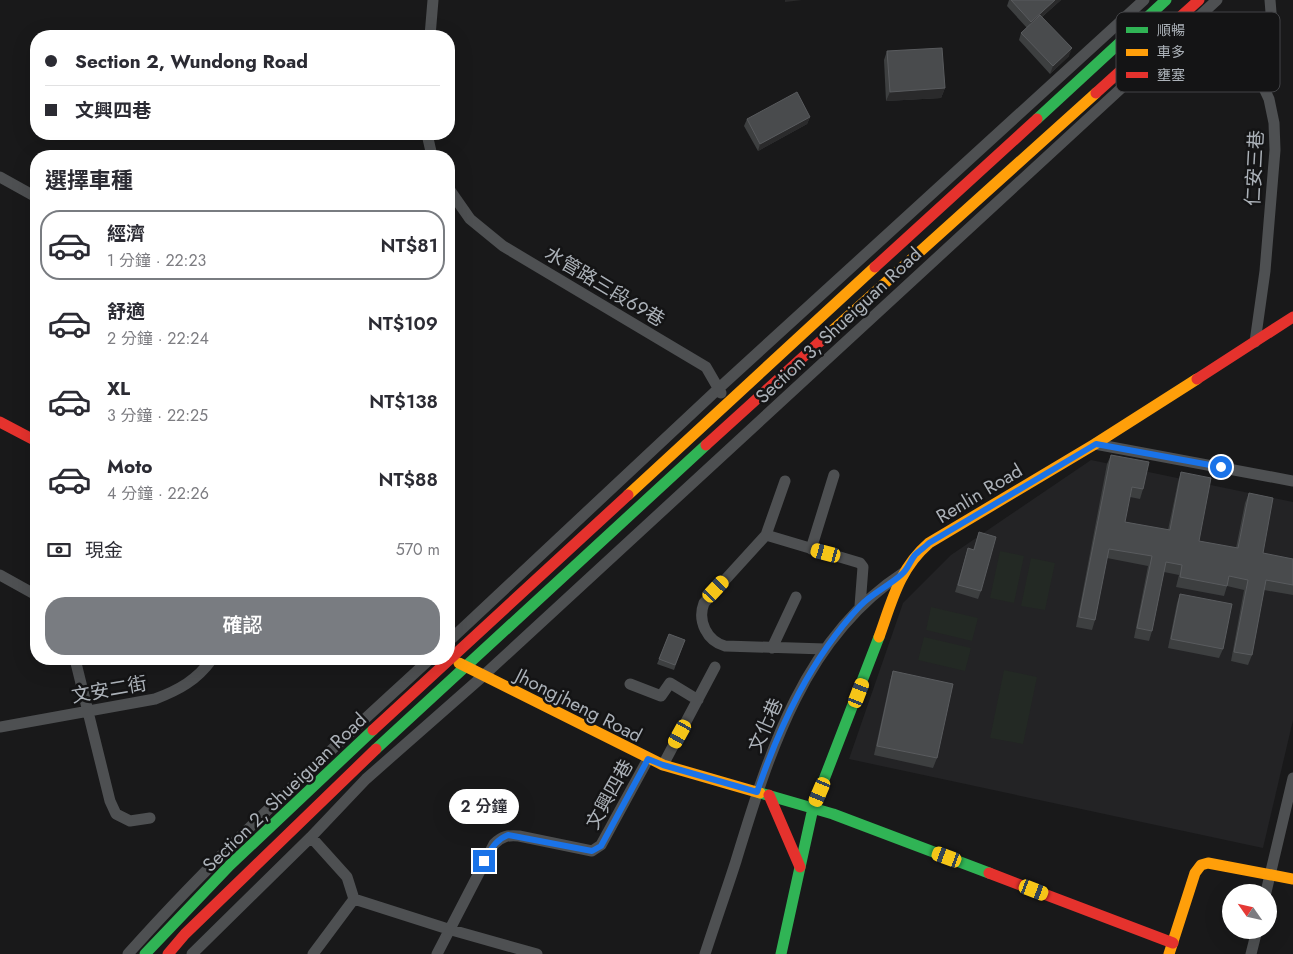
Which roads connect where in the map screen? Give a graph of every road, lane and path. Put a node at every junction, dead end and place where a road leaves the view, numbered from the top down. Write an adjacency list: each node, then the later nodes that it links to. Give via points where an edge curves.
1 (433, 0): 11 (street)
2 (1144, 0): 6 (street, Section 3, Shueiguan Road)
3 (1166, 0): 7 (street, Section 3, Shueiguan Road)
4 (1199, 0): 8 (street, Section 3, Shueiguan Road)
5 (1217, 0): 9 (street, Section 3, Shueiguan Road)
6 (1131, 12)
7 (1153, 12)
8 (1186, 12)
9 (1204, 12)
10 (1116, 26): 21 (street, Section 3, Shueiguan Road)
11 (430, 30)
12 (1116, 46): 22 (street, Section 3, Shueiguan Road)
13 (1116, 75): 23 (street, Section 3, Shueiguan Road)
14 (1117, 92): 48 (street, Section 3, Shueiguan Road)
15 (1266, 92): 20 (street, 仁安三巷, via 1274,123 1275,150 1265,271)
16 (0, 177): 17 (street)
17 (30, 194)
18 (455, 198): 21 (street, 水管路三段69巷, via 470,219 503,246 706,367)
19 (1293, 317): 20 (street, Renlin Road)
20 (1255, 342): 26 (street, Renlin Road)
21 (718, 388): 22 (street, 水管路三段69巷); 37 (street, Section 3, Shueiguan Road)
22 (725, 403): 23 (street, 水管路三段69巷); 40 (street, Section 3, Shueiguan Road)
23 (732, 420): 46 (street, Section 3, Shueiguan Road)
24 (0, 422): 25 (street)
25 (30, 438)
26 (1096, 444): 28 (street); 32 (street, Renlin Road, via 929,543 914,556)
27 (834, 475): 31 (street)
28 (1293, 481)
29 (785, 482): 30 (street)
30 (766, 535): 31 (street); 38 (street, via 701,610 707,634 714,643)
31 (811, 548): 36 (street, via 860,563 863,567)
32 (903, 573): 36 (street, 文化巷); 57 (street, Renlin Road)
33 (0, 575): 34 (street)
34 (30, 592)
35 (796, 597): 38 (street)
36 (860, 606): 39 (street, 文化巷)
37 (455, 635)
38 (772, 648): 39 (street)
39 (825, 649): 56 (street, 文化巷, via 796,698 767,763)
40 (455, 653)
41 (455, 661): 46 (street, Jhongjheng Road)
42 (77, 665): 51 (street)
43 (207, 665): 51 (street, 文安二街, via 192,681 155,699)
44 (424, 665): 68 (street, Section 2, Shueiguan Road, via 284,795 165,912)
45 (442, 665): 69 (street, Section 2, Shueiguan Road, via 309,789 177,919)
46 (467, 667): 48 (street, Jhongjheng Road); 70 (street, Section 2, Shueiguan Road, via 338,784)
47 (715, 667): 50 (street)
48 (483, 676): 53 (street, Jhongjheng Road); 59 (street, via 366,779)
49 (630, 684): 50 (street, via 660,696 670,683)
50 (698, 700): 54 (street)
51 (88, 710): 52 (street, 文安二街); 58 (street, via 110,802 116,814 130,821)
52 (0, 727)
53 (648, 759): 54 (street, Jhongjheng Road); 65 (street, 文興四巷, via 601,846 592,851 519,836 499,838)
54 (663, 765): 56 (street, Jhongjheng Road)
55 (1293, 778): 61 (street)
56 (763, 793): 57 (street, Jhongjheng Road); 60 (street); 75 (street, 文化巷)
57 (813, 808): 60 (street); 67 (street, Jhongjheng Road)
58 (150, 818)
59 (311, 837): 64 (street, via 347,877); 71 (street)
60 (800, 867): 76 (street)
61 (1270, 875): 62 (street); 63 (street); 67 (street, via 1201,865 1195,873)
62 (1293, 879)
63 (1268, 884)
64 (354, 898): 65 (street); 72 (street)
65 (448, 929): 73 (street); 74 (street)
66 (1255, 939): 77 (street)
67 (1171, 948)
68 (128, 954)
69 (146, 954)
70 (168, 954)
71 (192, 954)
72 (314, 954)
73 (437, 954)
74 (537, 954)
75 (705, 954)
76 (781, 954)
77 (1252, 954)

